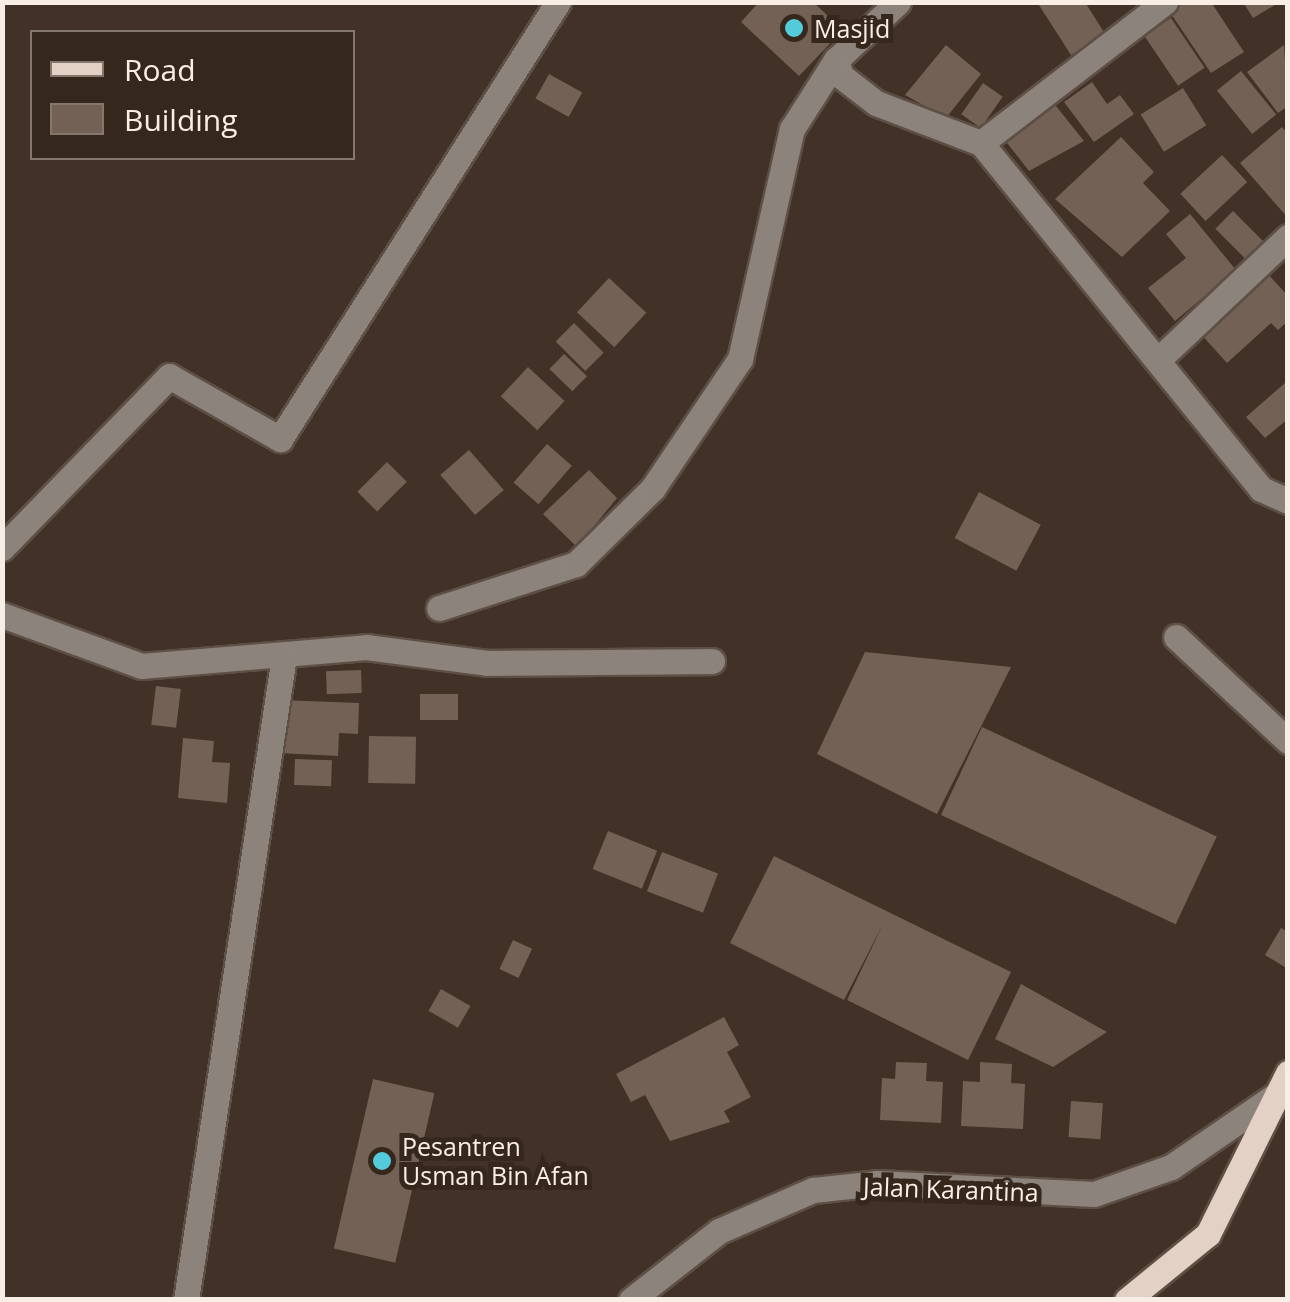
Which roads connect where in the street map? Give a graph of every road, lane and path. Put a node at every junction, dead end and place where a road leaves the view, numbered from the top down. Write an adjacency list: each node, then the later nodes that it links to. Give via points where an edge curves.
1 (558, 2): 9 (street, via 280,439 169,376)
2 (898, 2): 4 (street)
3 (1165, 2): 5 (street)
4 (836, 60): 5 (street, via 854,90 876,103); 10 (street, via 792,129 745,346 653,488 576,564)
5 (981, 143): 7 (street)
6 (1288, 237): 7 (street)
7 (1160, 358): 8 (street, via 1261,489)
8 (1288, 501)
9 (2, 548)
10 (439, 608)
11 (2, 615): 13 (street, via 141,666)
12 (1176, 637): 15 (street)
13 (284, 656): 14 (street, via 366,647 487,663); 17 (street)
14 (712, 662)
15 (1288, 741)
16 (1282, 1084): 18 (street, Jalan Karantina, via 1171,1167 1094,1194 877,1182 813,1190 718,1231); 19 (main road, via 1208,1234)
17 (186, 1300)
18 (631, 1300)
19 (1127, 1300)

